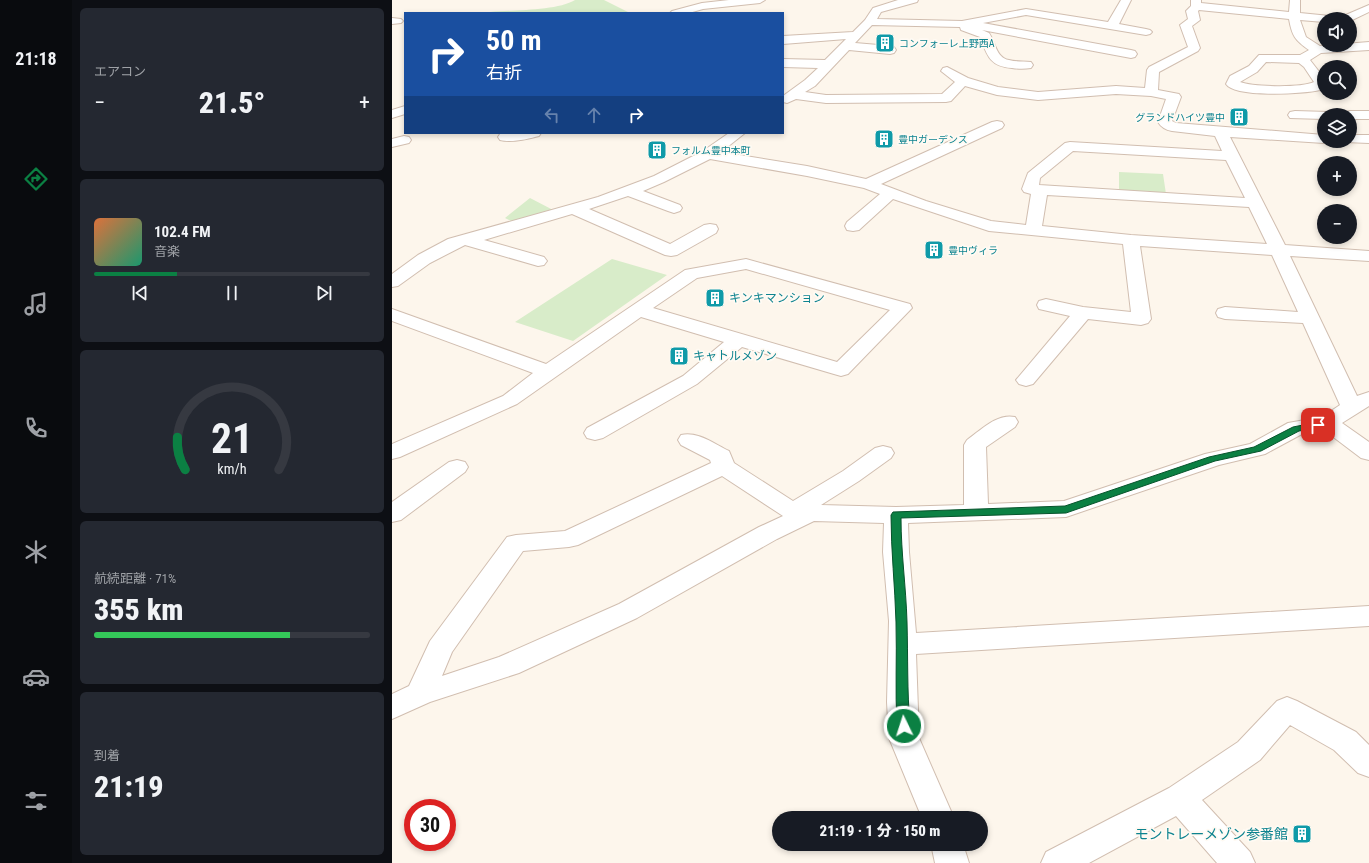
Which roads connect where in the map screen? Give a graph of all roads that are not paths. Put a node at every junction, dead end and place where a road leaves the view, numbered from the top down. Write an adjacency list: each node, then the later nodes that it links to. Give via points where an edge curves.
1 (683, 0): 7 (street)
2 (760, 0): 7 (street)
3 (913, 0): 13 (street, via 877,10)
4 (1126, 0): 16 (street)
5 (1295, 0): 11 (street)
6 (1196, 3): 11 (street); 36 (street, via 1192,11 1194,20 1186,26 1194,48 1153,70)
7 (702, 6): 9 (street)
8 (1369, 8): 10 (street)
9 (680, 12)
10 (1357, 14)
11 (1294, 16): 12 (street); 25 (street, via 1300,39)
12 (1317, 18)
13 (869, 22): 14 (street); 18 (street)
14 (938, 23): 15 (street); 19 (street)
15 (964, 24): 16 (street, via 1026,12); 22 (street); 33 (street, via 965,29 985,35 994,58 1005,64)
16 (1112, 26): 17 (street)
17 (1146, 32)
18 (856, 35): 20 (street); 21 (street)
19 (936, 35)
20 (784, 40)
21 (845, 46): 26 (street); 32 (street)
22 (1091, 46): 28 (street); 29 (street)
23 (1369, 46): 24 (street)
24 (1357, 47)
25 (1317, 49)
26 (890, 50)
27 (1317, 51): 30 (street)
28 (1131, 54)
29 (1074, 58)
30 (1302, 60): 30 (street, via 1309,65 1321,82 1315,87 1255,89 1240,88 1232,84 1263,58)
31 (784, 63): 32 (street)
32 (828, 64): 37 (street)
33 (1027, 65)
34 (947, 71): 35 (street)
35 (963, 81): 36 (street, via 997,91 1038,96 1116,90); 37 (street, via 946,98 826,99)
36 (1150, 92): 46 (street, via 1174,97 1165,122 1172,127)
37 (796, 95): 38 (street)
38 (784, 101)
39 (404, 110): 40 (street)
40 (392, 114)
41 (1295, 115): 42 (street)
42 (1317, 115)
43 (1357, 115): 44 (street)
44 (1369, 115)
45 (997, 125): 55 (street)
46 (1220, 132): 50 (street); 54 (street)
47 (527, 134): 49 (street)
48 (737, 134): 53 (street)
49 (505, 137)
50 (1317, 139)
51 (1357, 139): 52 (street)
52 (1369, 139)
53 (708, 154): 55 (street); 57 (street, via 659,179)
54 (1231, 156): 56 (street, via 1070,146 1033,176 1030,189); 59 (street)
55 (868, 184): 58 (street)
56 (1040, 190): 59 (street); 64 (street)
57 (628, 191): 60 (street); 61 (street)
58 (890, 193): 62 (street); 64 (street, via 989,226)
59 (1255, 203): 67 (street)
60 (674, 208)
61 (574, 209): 63 (street, via 671,251); 65 (street)
62 (853, 226)
63 (710, 230)
64 (1033, 231): 66 (street)
65 (466, 240): 69 (street); 70 (street, via 454,243 424,259)
66 (1131, 240): 67 (street); 73 (street, via 1142,319)
67 (1278, 249): 68 (street); 76 (street)
68 (1369, 256)
69 (538, 261)
70 (392, 282)
71 (1046, 305): 73 (street)
72 (638, 310): 77 (street); 77 (street, via 691,274 746,264 903,308 841,370); 78 (street)
73 (1083, 314): 79 (street)
74 (1225, 314): 76 (street)
75 (392, 315): 78 (street)
76 (1310, 318): 80 (street)
77 (738, 340): 83 (street, via 690,380)
78 (548, 372): 85 (street, via 510,400)
79 (1026, 380)
80 (1360, 402): 82 (street)
81 (1008, 422): 90 (street, via 975,445)
82 (1328, 423): 87 (street); 90 (street, via 1296,428 1257,449 1213,459 1066,509)
83 (595, 433)
84 (689, 440): 88 (street, via 721,456)
85 (392, 452)
86 (883, 453): 92 (street)
87 (1369, 454)
88 (723, 466): 92 (street); 96 (street, via 568,540 516,543 440,648)
89 (457, 467): 91 (street)
90 (976, 512): 93 (street)
91 (392, 514)
92 (797, 514): 93 (street); 96 (street, via 628,611 509,665)
93 (896, 515): 95 (street)
94 (1369, 616): 95 (street)
95 (902, 644): 100 (street, via 904,738)
96 (420, 694): 97 (street)
97 (392, 707)
98 (1369, 764): 99 (street, via 1345,741 1286,709 1249,751)
99 (1180, 798): 103 (street); 104 (street)
100 (935, 811)
101 (949, 851): 102 (street)
102 (952, 863)
103 (1058, 863)
104 (1238, 863)

